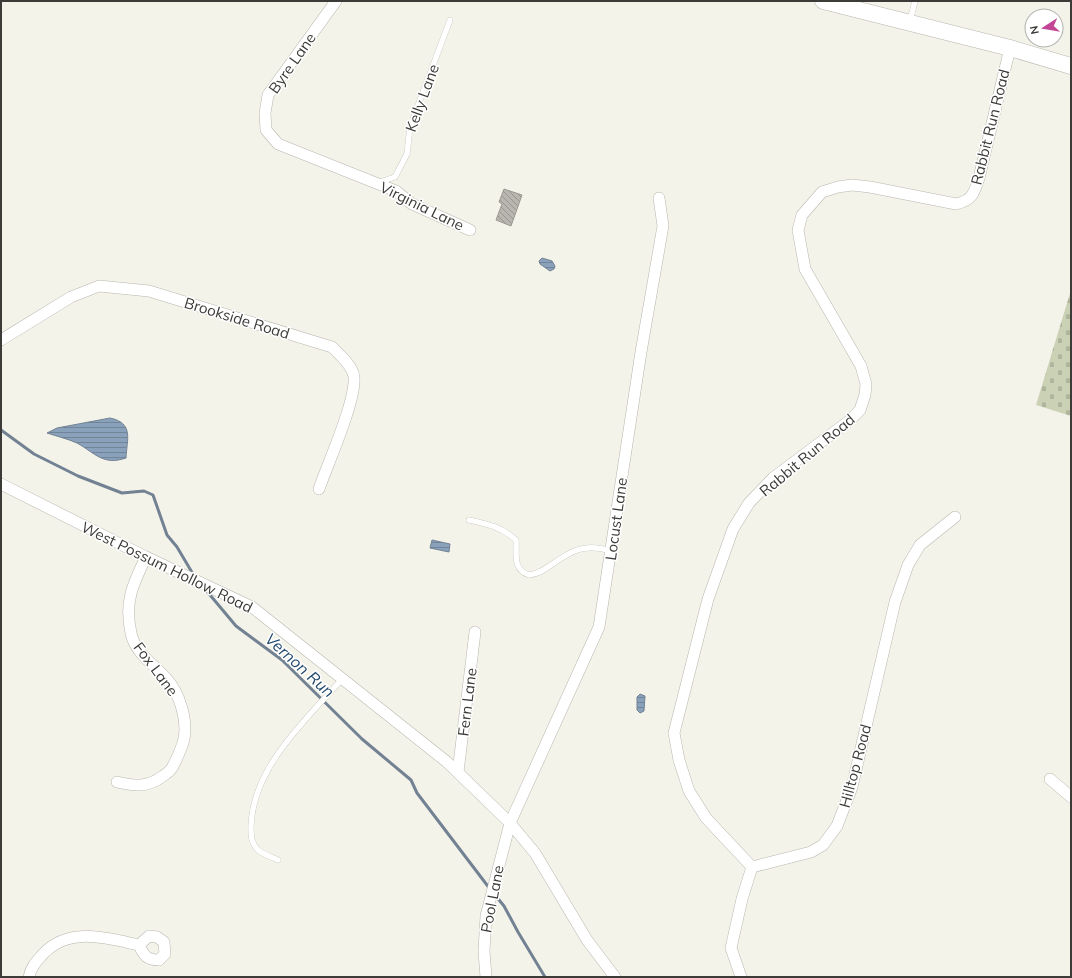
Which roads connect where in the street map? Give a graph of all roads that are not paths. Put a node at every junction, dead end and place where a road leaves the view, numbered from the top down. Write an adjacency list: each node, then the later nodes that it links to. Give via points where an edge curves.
1 (336, 1): 8 (street, Byre Lane, via 268,95 266,130 278,144)
2 (823, 1): 5 (street)
3 (914, 1): 5 (lane)
4 (450, 20): 8 (lane, Kelly Lane, via 410,128 407,154 395,177)
5 (910, 23): 6 (street)
6 (1010, 48): 7 (street); 26 (street, Rabbit Run Road, via 979,178 967,201 956,204 870,187 838,186 822,192 802,214 798,230 805,269 861,366 866,384 865,395 860,410 849,420 773,478 749,503 733,529 708,599 674,733 689,791 706,818)
7 (1071, 66)
8 (374, 183): 10 (street, Virginia Lane, via 396,191 412,204)
9 (659, 198): 16 (street, Locust Lane, via 664,226 641,352)
10 (470, 230)
11 (1, 340): 13 (street, Brookside Road, via 71,297 99,286 149,291 332,347 354,375 352,397)
12 (1, 484): 17 (street, West Possum Hollow Road)
13 (319, 489)
14 (955, 517): 26 (street, Hilltop Road, via 920,545 908,565 895,602 852,787 837,826 824,845 811,852)
15 (470, 520): 16 (lane, via 499,527 509,533 516,540 518,568 529,575 542,571 581,548 592,546)
16 (611, 551): 24 (street, Locust Lane, via 600,626)
17 (146, 557): 19 (street, West Possum Hollow Road, via 252,607); 22 (street, Fox Lane, via 133,585 128,609 131,634 144,657 167,679 179,697 184,716 183,742 172,770 155,782 137,787)
18 (475, 632): 20 (street, Fern Lane)
19 (342, 679): 20 (street, West Possum Hollow Road); 25 (lane, via 294,732 272,762 260,788 252,813 251,838 258,851)
20 (458, 772): 24 (street, West Possum Hollow Road)
21 (1050, 779): 23 (street)
22 (117, 782)
23 (1071, 797)
24 (510, 823): 29 (street, Pool Lane, via 486,916); 30 (street, West Possum Hollow Road, via 535,853 587,940)
25 (278, 860)
26 (752, 867): 31 (street, via 731,948)
27 (139, 945): 28 (street, via 101,936 80,935 52,944 31,968)
28 (29, 977)
29 (486, 977)
30 (615, 977)
31 (741, 977)

